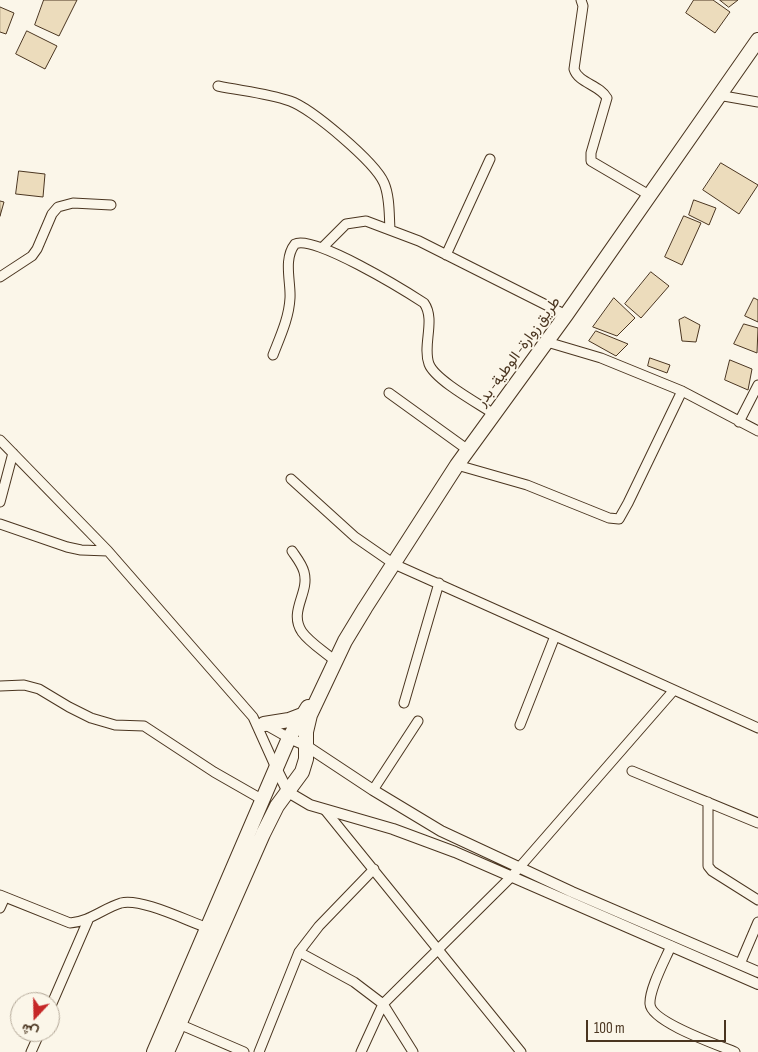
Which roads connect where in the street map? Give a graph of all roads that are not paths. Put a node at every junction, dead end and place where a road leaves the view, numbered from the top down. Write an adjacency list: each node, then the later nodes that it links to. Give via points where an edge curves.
1 (581, 0): 7 (street, via 574,69 576,74 605,95 607,102 591,161)
2 (758, 40): 4 (highway, طريق زوارة- الوطية- بدر)
3 (218, 86): 9 (street, via 287,100 309,110 379,174 387,195)
4 (718, 95): 5 (street); 7 (highway, طريق زوارة- الوطية- بدر)
5 (758, 102)
6 (490, 159): 11 (street)
7 (649, 195): 13 (highway, طريق زوارة- الوطية- بدر)
8 (111, 205): 12 (street, via 73,203 58,207 32,256)
9 (390, 229): 10 (street, via 366,221 353,221); 11 (street)
10 (323, 247): 15 (street, via 300,242 292,247 289,258 290,298); 19 (street, via 424,303 428,311 428,355 432,370)
11 (446, 255): 13 (street)
12 (0, 277)
13 (566, 315): 14 (highway, طريق زوارة- الوطية- بدر)
14 (547, 342): 17 (street, via 601,358); 19 (highway, طريق زوارة- الوطية- بدر)
15 (273, 355)
16 (758, 385): 20 (street)
17 (682, 391): 20 (street); 25 (street, via 618,518 609,518 527,485)
18 (389, 393): 23 (street)
19 (494, 414): 23 (highway, طريق زوارة- الوطية- بدر)
20 (740, 422): 21 (street)
21 (758, 431)
22 (0, 440): 24 (street)
23 (468, 450): 25 (highway, طريق زوارة- الوطية- بدر)
24 (13, 454): 27 (street); 29 (street)
25 (457, 465): 31 (highway, طريق زوارة- الوطية- بدر)
26 (292, 479): 31 (street, via 355,537)
27 (0, 502)
28 (0, 524): 29 (street, via 67,547)
29 (108, 550): 40 (street)
30 (292, 551): 34 (street, via 304,572 305,582 298,608 299,625 303,634)
31 (394, 564): 32 (street); 34 (highway, طريق زوارة- الوطية- بدر)
32 (439, 583): 33 (street); 38 (street)
33 (555, 636): 36 (street); 42 (street)
34 (335, 661): 37 (highway, طريق زوارة- الوطية- بدر)
35 (0, 686): 50 (street, via 24,685 39,689 68,707 103,722 144,726)
36 (674, 690): 43 (street); 54 (street)
37 (320, 692): 39 (highway); 45 (highway, via 307,726)
38 (404, 703)
39 (302, 715): 40 (highway, via 289,720); 44 (highway)
40 (258, 720): 44 (street); 46 (street)
41 (418, 721): 48 (street)
42 (520, 724)
43 (758, 728)
44 (289, 738): 45 (street); 46 (highway)
45 (305, 745): 48 (street); 49 (highway, via 306,760 302,772)
46 (276, 768): 49 (street); 50 (highway)
47 (632, 771): 51 (street)
48 (373, 790): 54 (street, via 441,831)
49 (288, 792): 52 (street); 71 (highway, via 263,834)
50 (264, 800): 62 (highway)
51 (708, 802): 53 (street); 58 (street, via 708,866)
52 (325, 810): 55 (street); 56 (street, via 402,832)
53 (758, 823)
54 (520, 867): 56 (street); 66 (street)
55 (374, 869): 64 (street); 65 (street, via 319,926)
56 (511, 877): 63 (street); 64 (street)
57 (2, 896): 59 (street); 60 (street, via 70,923)
58 (758, 900)
59 (0, 908)
60 (89, 918): 62 (street, via 131,902); 69 (street)
61 (758, 922): 66 (street)
62 (208, 928): 72 (highway)
63 (671, 946): 68 (street); 79 (street, via 652,993 650,1004 653,1013 672,1025)
64 (440, 949): 70 (street); 78 (street)
65 (299, 952): 70 (street, via 354,982); 75 (street)
66 (740, 964): 67 (street)
67 (758, 972)
68 (758, 984)
69 (57, 992)
70 (383, 1004): 76 (street); 77 (street)
71 (179, 1024): 73 (highway); 74 (street)
72 (154, 1052)
73 (167, 1052)
74 (244, 1052)
75 (259, 1052)
76 (361, 1052)
77 (413, 1052)
78 (521, 1052)
79 (735, 1052)

